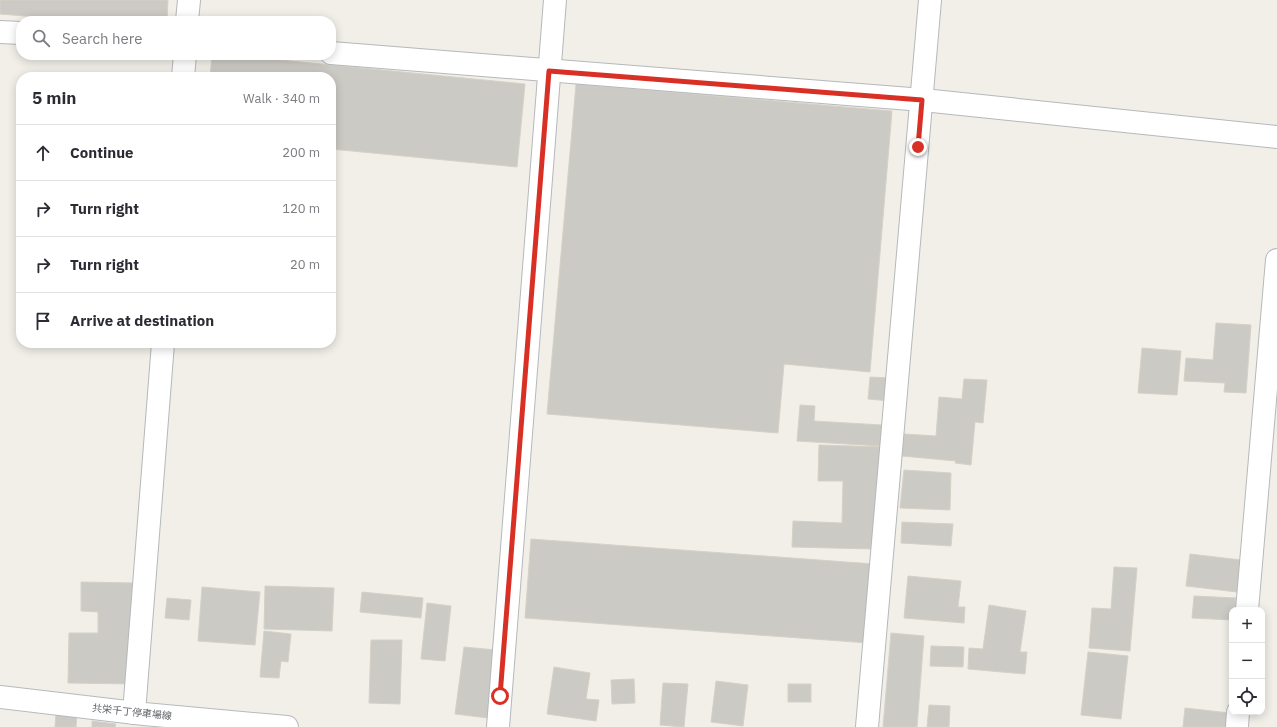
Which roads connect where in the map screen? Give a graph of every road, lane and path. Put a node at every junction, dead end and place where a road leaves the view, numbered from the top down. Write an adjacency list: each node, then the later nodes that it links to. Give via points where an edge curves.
1 (189, 0): 4 (street)
2 (555, 0): 9 (street)
3 (930, 0): 11 (street)
4 (187, 16)
5 (0, 32): 6 (street)
6 (16, 33)
7 (336, 53): 9 (street)
8 (185, 60): 10 (street)
9 (549, 71): 11 (street); 20 (street)
10 (183, 72)
11 (922, 100): 12 (street); 21 (street)
12 (1277, 137)
13 (1277, 260): 15 (street)
14 (163, 348): 17 (street)
15 (1247, 607)
16 (0, 697): 17 (street, 共栄千丁停車場線)
17 (134, 713): 19 (street, 共栄千丁停車場線)
18 (1238, 715): 22 (street)
19 (287, 727)
20 (498, 727)
21 (867, 727)
22 (1237, 727)

